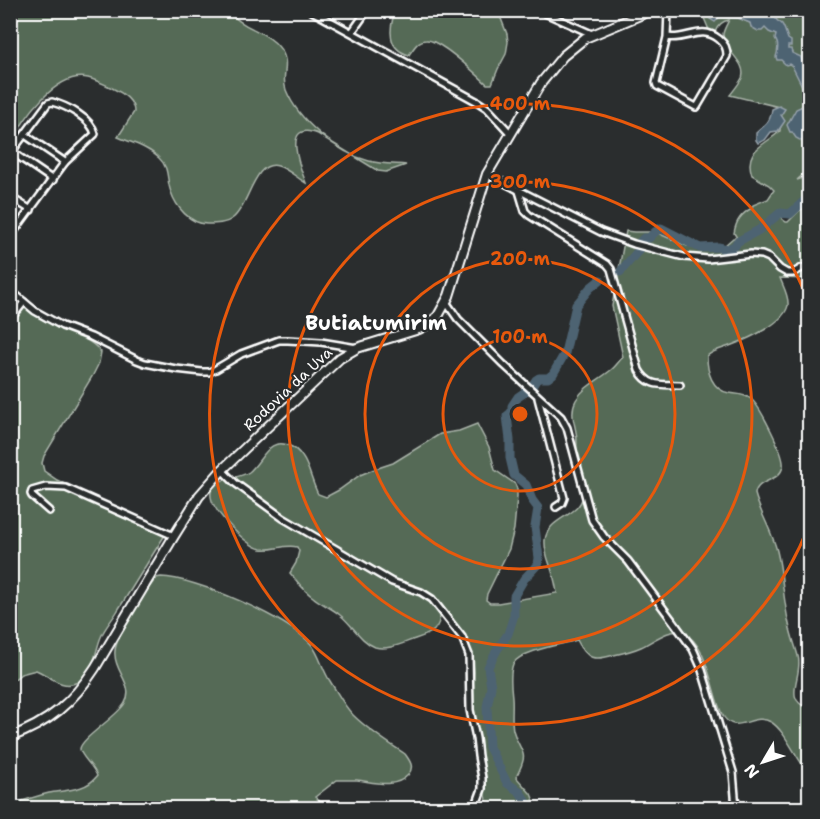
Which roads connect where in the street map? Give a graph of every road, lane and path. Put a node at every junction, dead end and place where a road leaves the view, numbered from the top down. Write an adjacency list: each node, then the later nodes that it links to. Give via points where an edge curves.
1 (310, 10): 6 (street)
2 (369, 10): 6 (street)
3 (538, 10): 7 (street)
4 (652, 10): 7 (street, Rodovia da Uva)
5 (668, 10): 8 (street)
6 (352, 32): 9 (street, via 478,102)
7 (592, 34): 9 (street, Rodovia da Uva, via 556,64)
8 (667, 37): 8 (street, via 657,86 697,107 727,56 727,48 716,36 704,33)
9 (511, 134): 13 (street, Rodovia da Uva)
10 (25, 135): 11 (street); 12 (street); 12 (street, via 48,103 73,111 95,134)
11 (11, 153): 14 (street)
12 (64, 162): 14 (street)
13 (487, 174): 15 (street); 22 (street, Rodovia da Uva)
14 (52, 180): 17 (street)
15 (519, 191): 19 (street, via 634,244 684,257 762,255 787,273); 25 (street, via 529,215 607,264 642,376 655,384)
16 (10, 197): 17 (street)
17 (31, 210): 18 (street)
18 (10, 237)
19 (802, 268)
20 (10, 290): 21 (street)
21 (24, 302): 23 (street); 24 (street, via 48,319 137,360 176,369 209,372 241,354 279,340)
22 (446, 302): 24 (street, Rodovia da Uva, via 438,316 427,324); 26 (street, via 458,319)
23 (10, 320)
24 (357, 348): 27 (street, Rodovia da Uva, via 331,365)
25 (680, 385)
26 (537, 396): 28 (street, via 564,498); 33 (street, via 561,417 567,428 592,520 628,561 693,649 733,772)
27 (222, 470): 30 (street, Rodovia da Uva, via 199,496); 32 (street, via 300,529 392,582 432,598 462,637 469,655 470,711 482,778)
28 (556, 507)
29 (49, 511): 30 (street, via 32,496 32,491 66,488)
30 (174, 536): 31 (street, Rodovia da Uva, via 81,689 52,716)
31 (10, 737)
32 (475, 808)
33 (736, 808)

